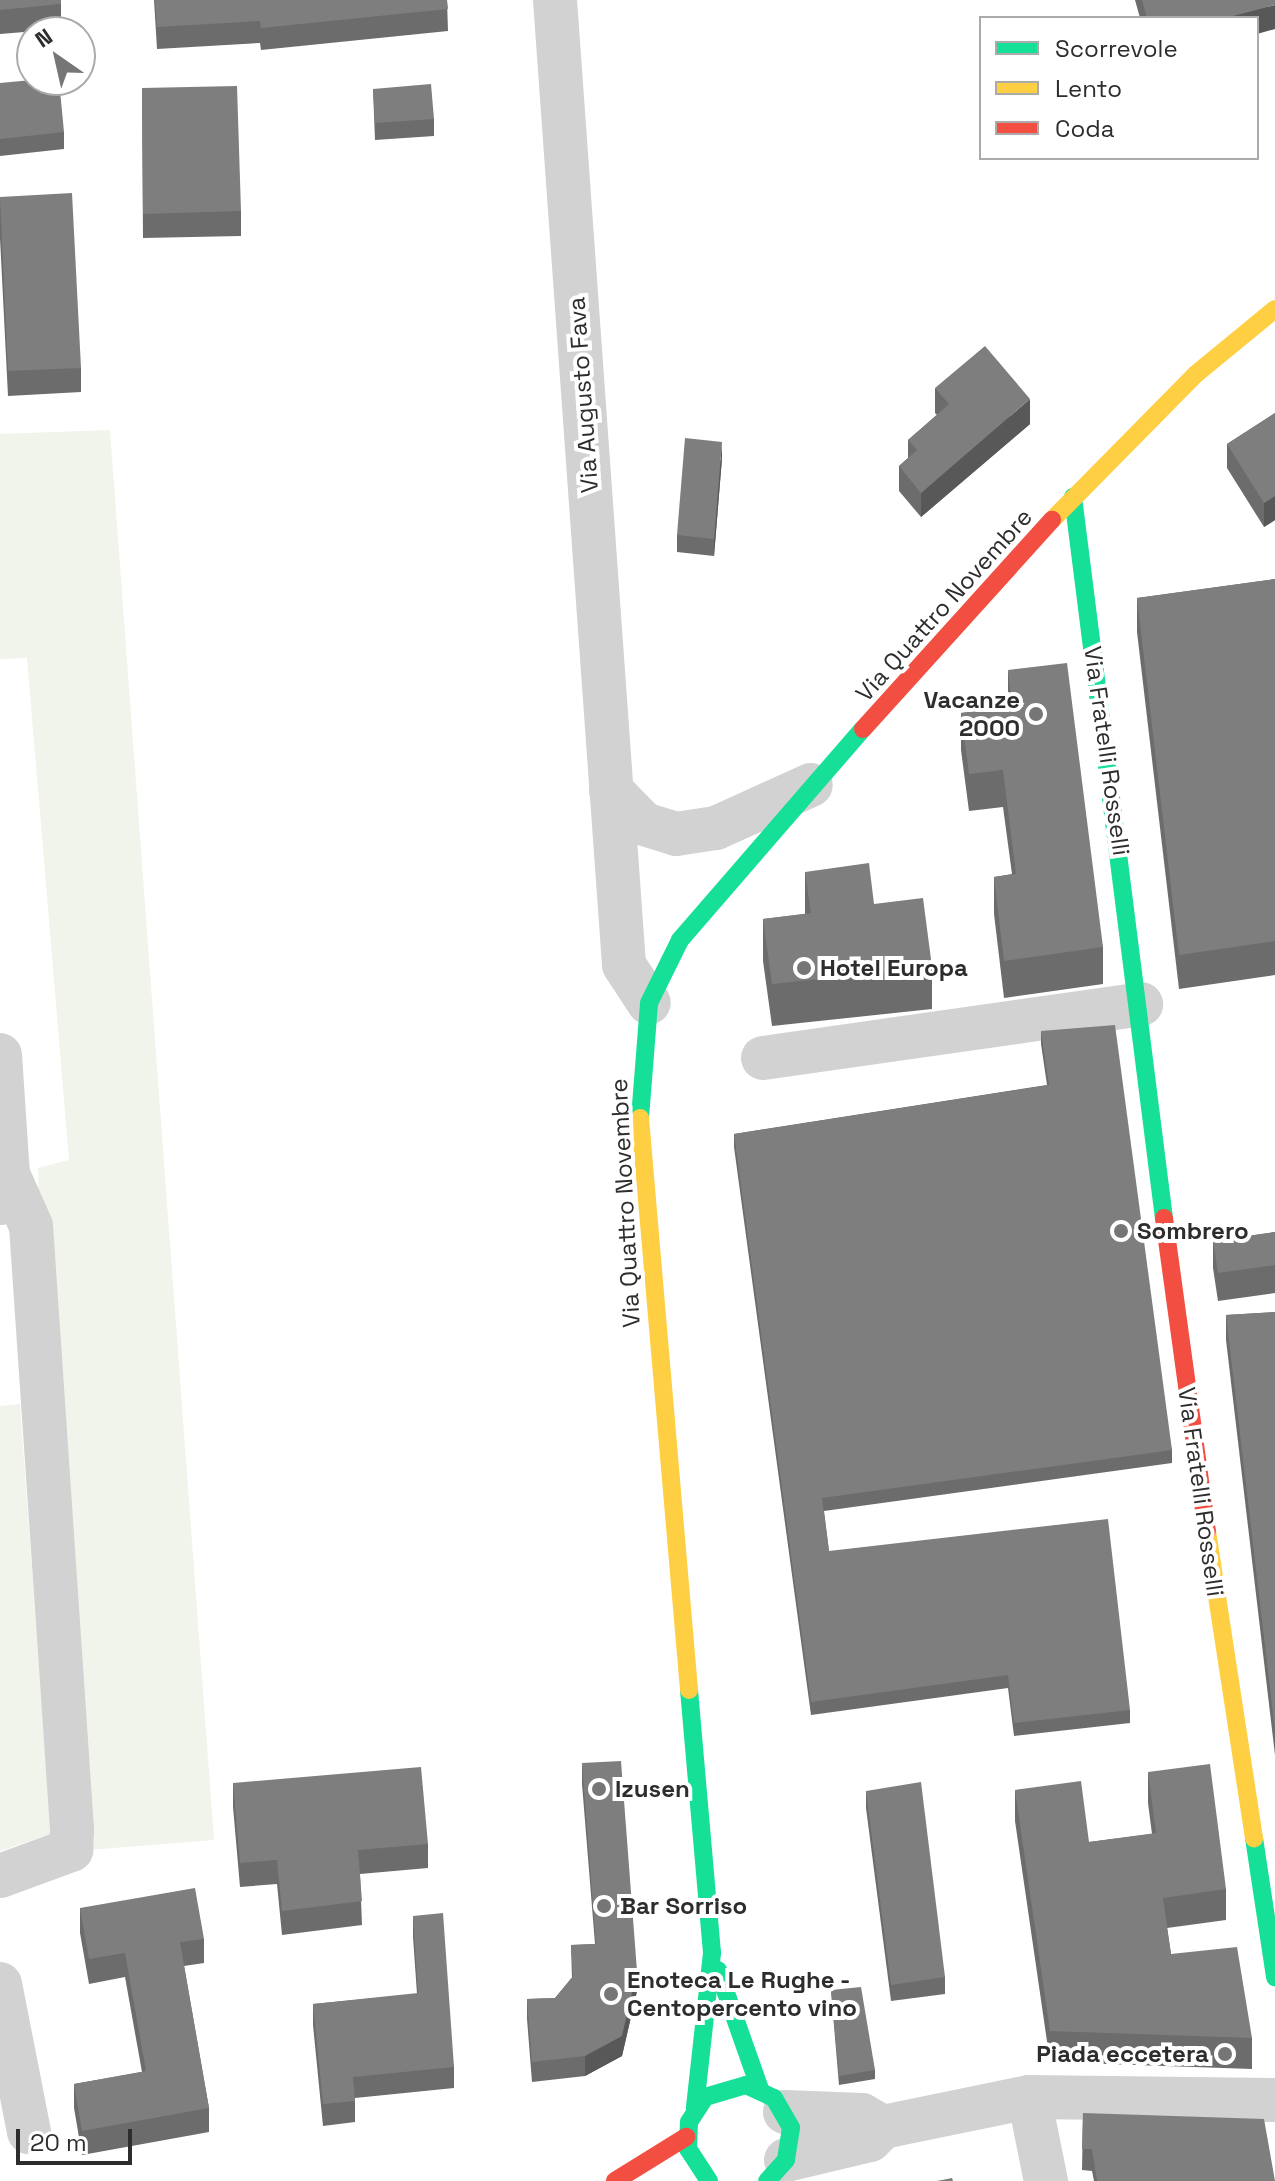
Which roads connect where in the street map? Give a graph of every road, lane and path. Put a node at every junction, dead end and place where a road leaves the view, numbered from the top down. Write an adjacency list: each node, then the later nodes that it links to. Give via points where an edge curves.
1 (555, 0): 5 (street, Via Augusto Fava)
2 (1275, 309): 3 (main road, Via Quattro Novembre, via 1220,351)
3 (1073, 497): 4 (main road, Via Quattro Novembre); 7 (main road, Via Fratelli Rosselli)
4 (816, 782): 5 (street, via 730,823 676,834 644,824); 6 (main road, Via Quattro Novembre, via 701,909)
5 (611, 790): 6 (street, Via Augusto Fava, via 624,965)
6 (649, 1003): 12 (main road, Via Quattro Novembre, via 638,1091)
7 (1141, 1004): 9 (street); 13 (main road, Via Fratelli Rosselli, via 1182,1365)
8 (0, 1055): 10 (street)
9 (763, 1058)
10 (4, 1189): 11 (street, via 31,1226 72,1829 71,1850)
11 (0, 1876)
12 (712, 1953): 16 (main road, Via Quattro Novembre); 18 (main road, Via Quattro Novembre)
13 (1275, 1977)
14 (0, 1984): 20 (street)
15 (1029, 2097): 17 (street); 19 (street); 25 (street)
16 (772, 2100): 18 (main road, via 718,2089); 19 (street, via 862,2115); 22 (main road, Via Quattro Novembre)
17 (1275, 2100)
18 (695, 2108): 21 (main road, Via Quattro Novembre)
19 (883, 2127): 22 (street, via 870,2140)
20 (29, 2132)
21 (686, 2137): 23 (main road); 24 (main road, via 692,2161)
22 (778, 2174)
23 (615, 2181)
24 (709, 2181)
25 (1046, 2181)

